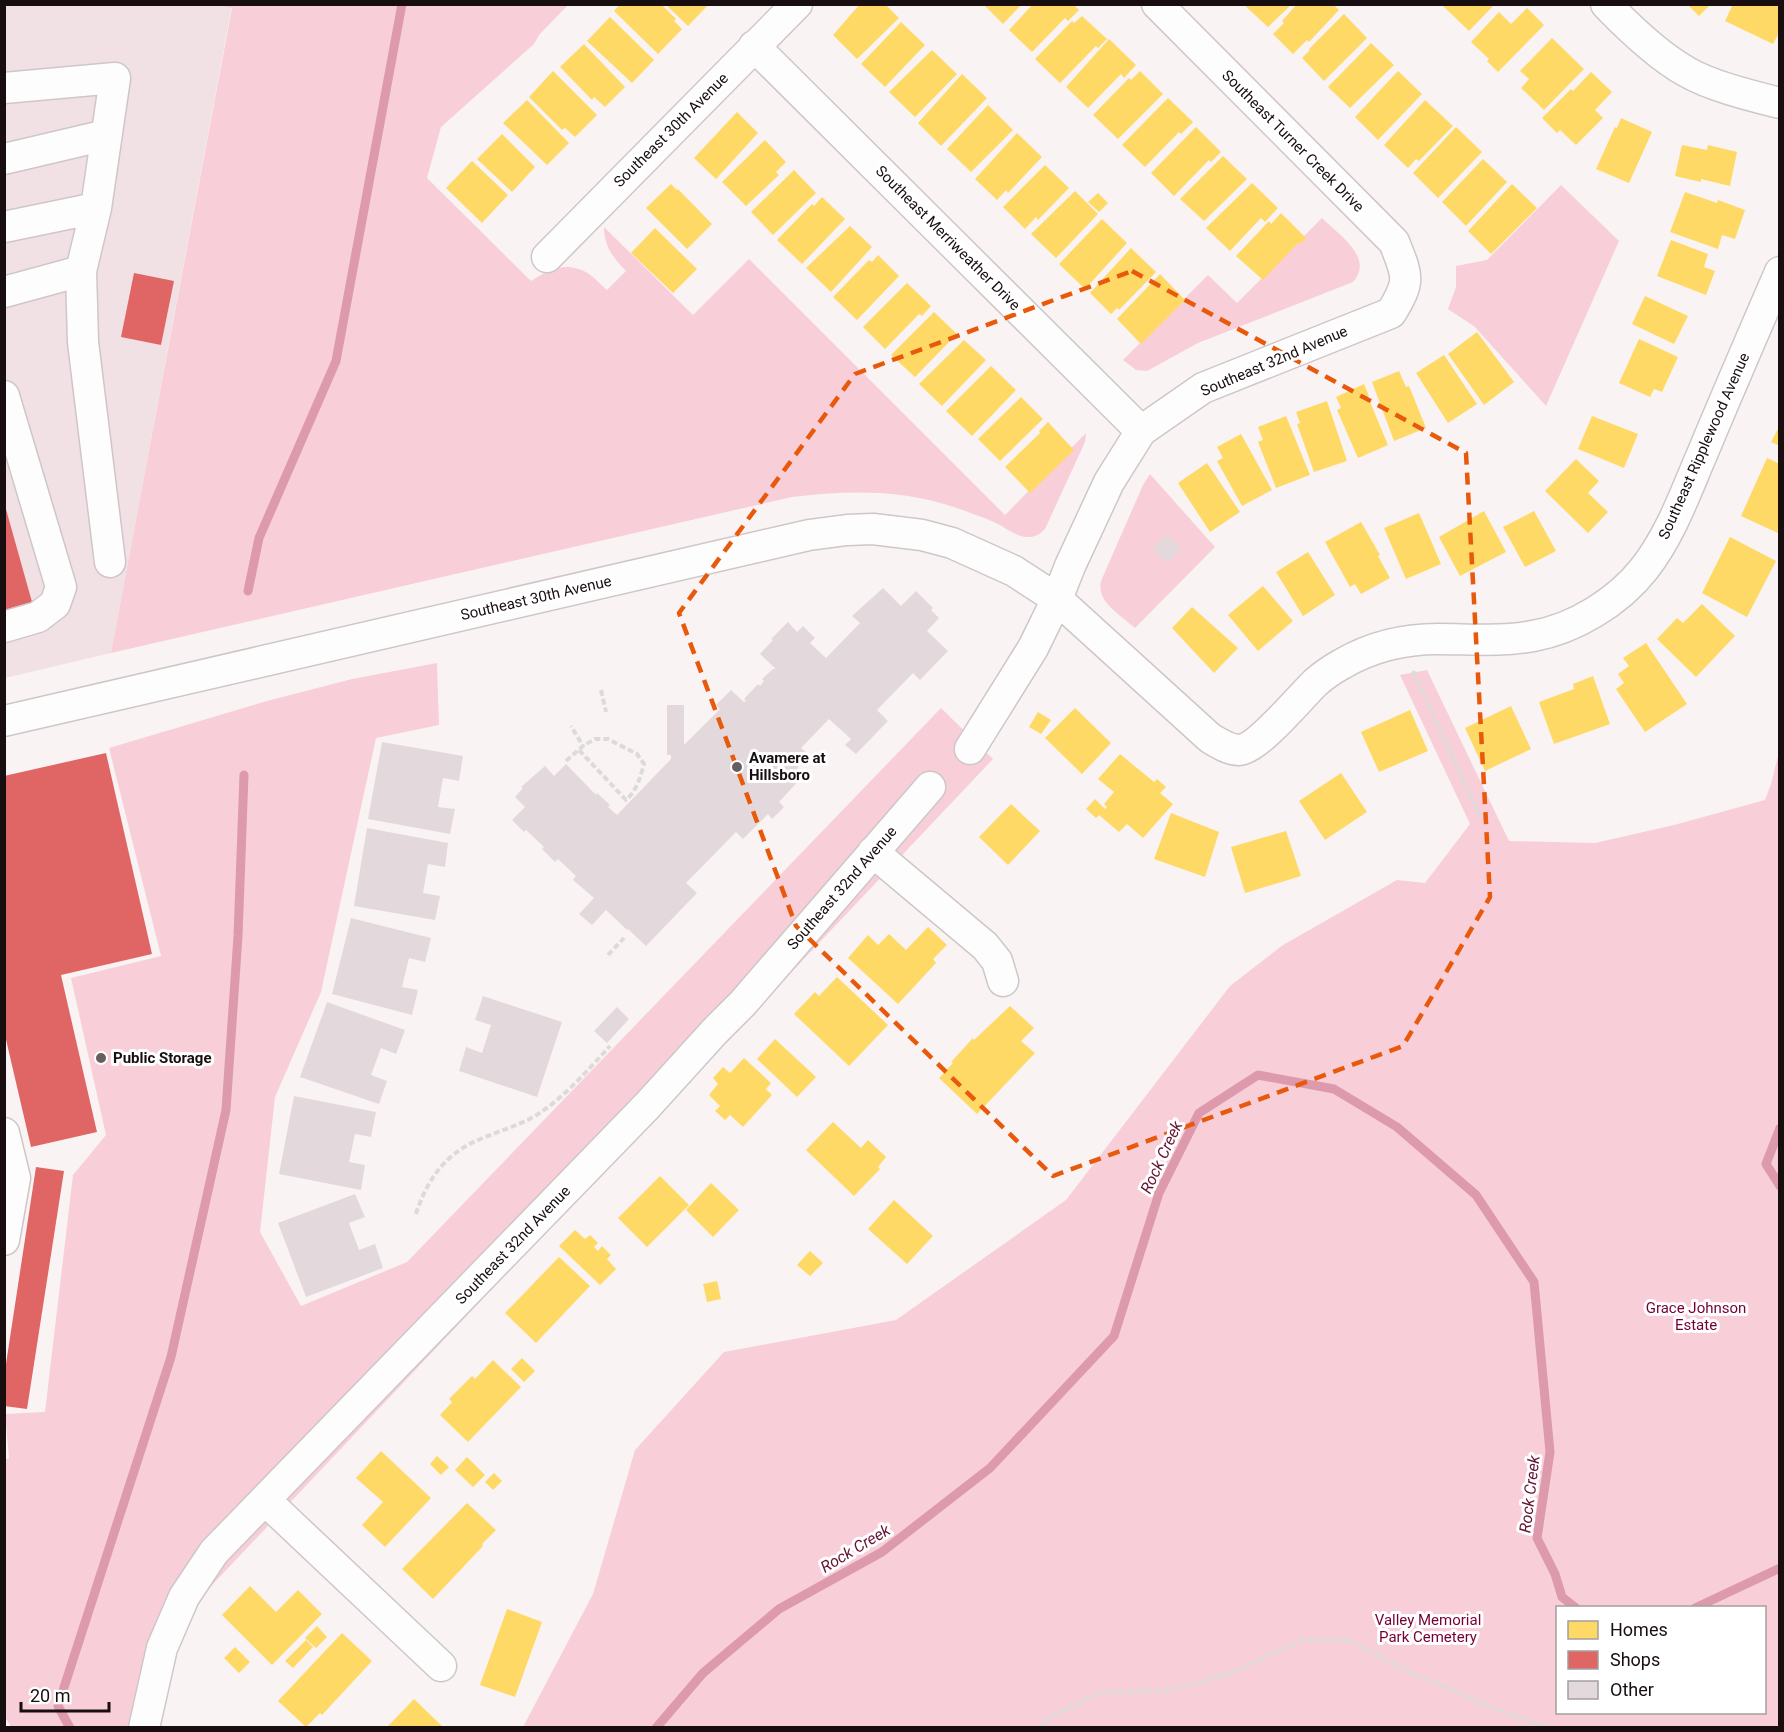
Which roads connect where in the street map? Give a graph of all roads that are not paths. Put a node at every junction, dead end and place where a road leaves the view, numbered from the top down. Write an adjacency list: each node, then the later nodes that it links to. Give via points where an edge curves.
1 (797, 4): 4 (street, Southeast 30th Avenue)
2 (1157, 4): 14 (street, Southeast Turner Creek Drive, via 1394,242 1404,269)
3 (1606, 4): 6 (street, via 1635,34 1688,73)
4 (754, 46): 11 (street, Southeast 30th Avenue); 17 (street, Southeast Merriweather Drive)
5 (4, 88): 7 (street, via 115,78)
6 (1779, 103)
7 (106, 135): 8 (street); 9 (street)
8 (4, 159)
9 (96, 208): 10 (street); 12 (street)
10 (4, 227)
11 (546, 257)
12 (81, 271): 15 (street); 18 (street, via 83,342)
13 (1779, 272): 19 (street, Southeast Ripplewood Avenue, via 1660,545 1622,591 1593,613 1565,627 1505,640 1435,639 1368,651 1319,679 1267,733 1239,750 1210,738)
14 (1405, 290): 17 (street, Southeast 32nd Avenue, via 1391,313 1203,388)
15 (4, 292)
16 (4, 396): 20 (street, via 61,587 56,604 38,617)
17 (1141, 431): 19 (street, Southeast 32nd Avenue, via 1109,482)
18 (110, 562)
19 (1057, 599): 21 (street, Southeast 30th Avenue, via 1014,571 952,543 897,531 847,530 809,535); 22 (street, Southeast 32nd Avenue, via 1033,648)
20 (4, 627)
21 (4, 721)
22 (970, 749)
23 (930, 787): 24 (street, Southeast 32nd Avenue)
24 (873, 852): 25 (street, via 985,946 997,961); 28 (street, Southeast 32nd Avenue, via 647,1106)
25 (1003, 981)
26 (4, 1133): 27 (street, via 15,1178)
27 (4, 1240)
28 (265, 1500): 29 (street); 30 (street, Southeast 32nd Avenue, via 214,1552 184,1597 162,1648)
29 (441, 1666)
30 (144, 1728)

